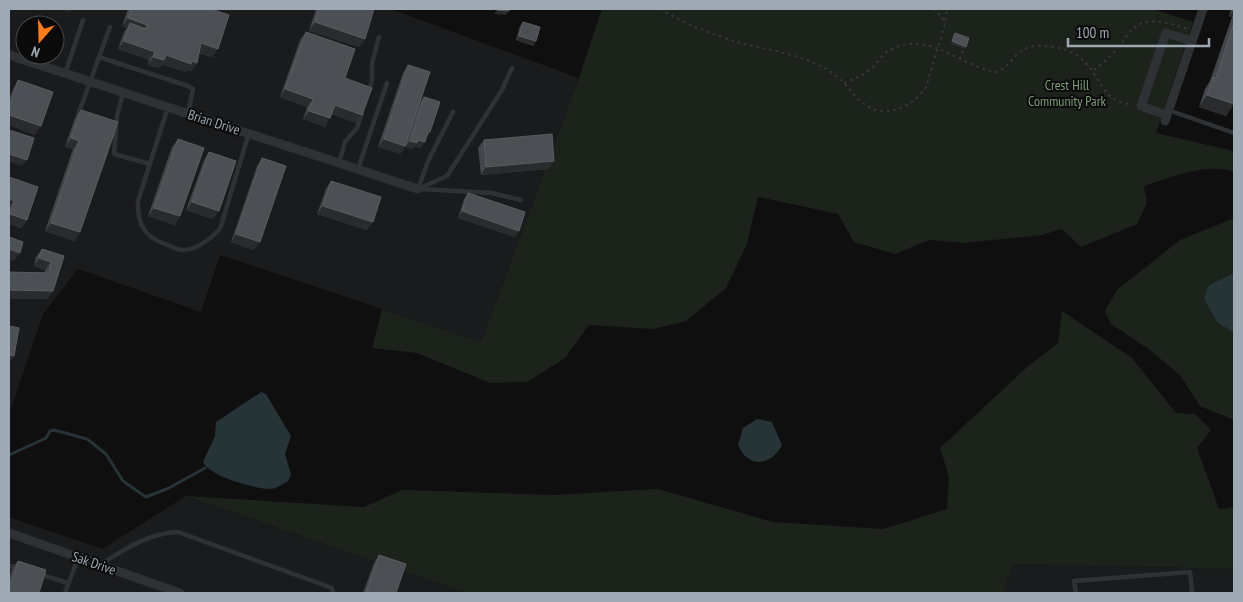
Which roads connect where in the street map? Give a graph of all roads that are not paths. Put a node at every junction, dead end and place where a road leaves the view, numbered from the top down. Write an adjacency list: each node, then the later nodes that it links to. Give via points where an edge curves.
1 (1203, 9): 5 (street)
2 (83, 20): 9 (lane)
3 (110, 27): 7 (lane)
4 (379, 37): 13 (lane)
5 (1192, 41): 19 (street); 19 (street, via 1166,33 1141,106)
6 (9, 56): 9 (street, Brian Drive)
7 (100, 57): 10 (lane); 17 (lane, via 193,89)
8 (512, 68): 25 (lane, via 502,90 447,176)
9 (65, 74): 10 (street, Brian Drive)
10 (91, 82): 12 (street, Brian Drive); 18 (lane)
11 (387, 83): 24 (lane)
12 (123, 92): 15 (street, Brian Drive); 23 (lane, via 114,154)
13 (367, 96)
14 (365, 104): 22 (lane, via 357,128 345,142)
15 (168, 107): 17 (street, Brian Drive); 23 (lane)
16 (453, 112): 25 (lane)
17 (188, 113): 20 (street, Brian Drive)
18 (78, 116)
19 (1166, 116): 21 (lane)
20 (249, 133): 22 (street, Brian Drive); 23 (lane, via 220,229 209,240 183,250 154,241 143,231 137,216)
21 (1234, 133)
22 (339, 163): 24 (street, Brian Drive)
23 (150, 164)
24 (358, 169): 25 (street, Brian Drive)
25 (418, 189): 26 (lane, via 492,193)
26 (521, 200)
27 (9, 534): 28 (street, Sak Drive)
28 (78, 558): 29 (street, Sak Drive); 33 (lane)
29 (99, 565): 35 (street, Sak Drive); 36 (lane, via 160,533 178,532 332,588)
30 (9, 566): 31 (lane)
31 (23, 568)
32 (32, 571): 33 (lane)
33 (68, 583): 34 (lane)
34 (64, 593)
35 (180, 593)
36 (334, 593)
37 (1076, 593): 38 (lane, via 1074,581 1190,572)
38 (1192, 593)

